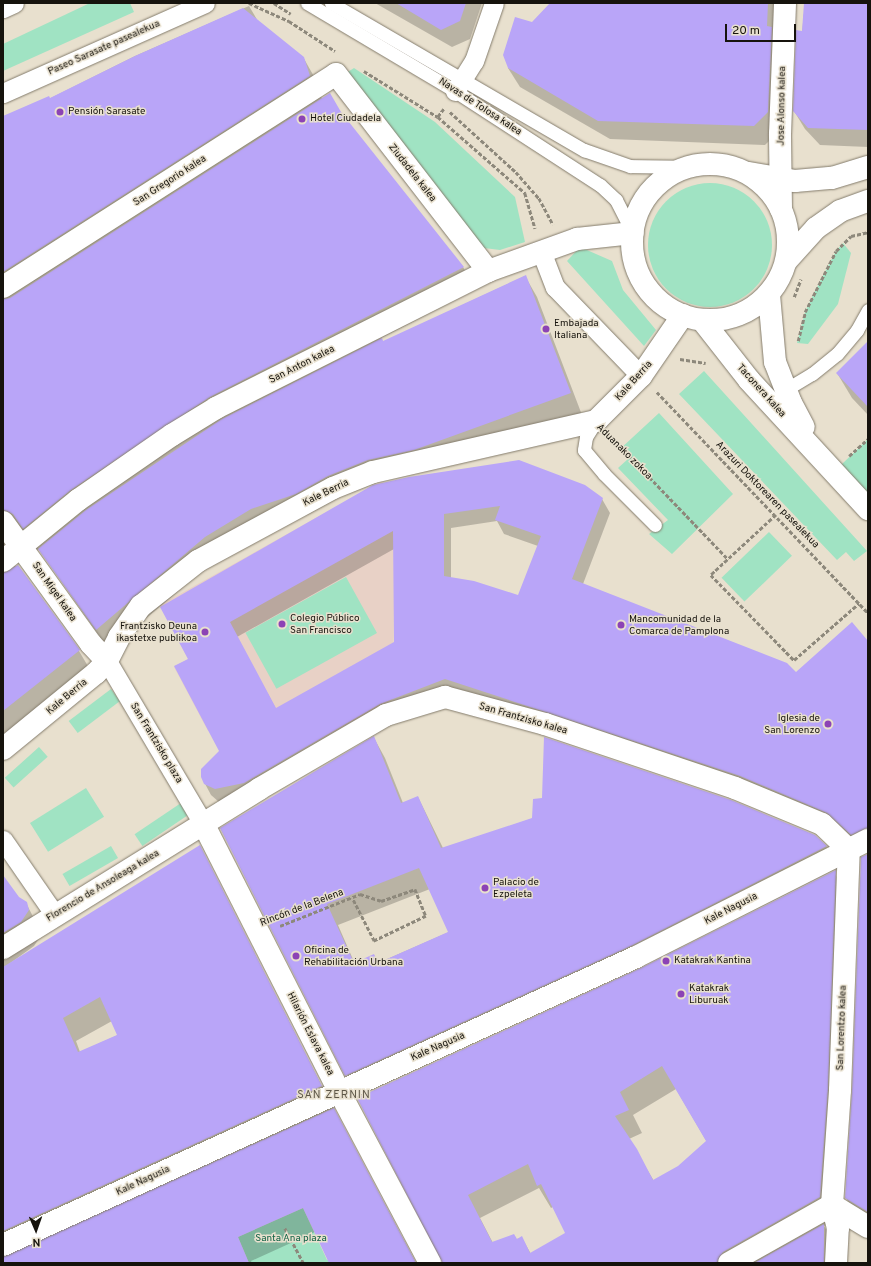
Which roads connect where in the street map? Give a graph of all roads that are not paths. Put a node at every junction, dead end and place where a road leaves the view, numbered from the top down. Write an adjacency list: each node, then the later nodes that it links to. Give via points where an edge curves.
1 (14, 3): 7 (street)
2 (205, 3): 10 (street, Paseo Sarasate pasealekua)
3 (307, 3): 9 (lane, Navas de Tolosa kalea)
4 (331, 3): 9 (lane, Navas de Tolosa kalea)
5 (494, 3): 9 (street, via 474,61)
6 (785, 3): 14 (street, Jose Alonso kalea, via 780,134)
7 (3, 8)
8 (336, 74): 20 (street, Ziudadela kalea); 21 (street, San Gregorio kalea)
9 (459, 85): 11 (lane, Navas de Tolosa kalea, via 584,150 630,166); 17 (lane, Navas de Tolosa kalea, via 600,185 616,200)
10 (3, 93)
11 (692, 167): 13 (street, Taconera kalea, via 716,165); 17 (street, Taconera kalea, via 670,176 652,190 639,210)
12 (868, 167): 14 (street, via 832,178 795,181)
13 (744, 172): 14 (street); 16 (street, via 766,187)
14 (782, 179): 16 (street, Jose Alonso kalea)
15 (868, 201): 19 (street, via 840,211 816,228)
16 (781, 209): 19 (street, via 788,234)
17 (633, 233): 18 (street, San Anton kalea, via 578,239); 24 (street, Taconera kalea, via 634,257 644,284 654,297)
18 (541, 251): 20 (street, San Anton kalea); 25 (street, via 555,287)
19 (787, 260): 22 (street, via 780,278)
20 (488, 271): 32 (street, San Anton kalea, via 216,408 172,434 78,500)
21 (3, 288)
22 (769, 294): 24 (street, via 750,310 732,316); 26 (street, Taconera kalea, via 775,362)
23 (868, 310): 26 (lane, via 857,330 837,354 812,374)
24 (693, 317): 25 (street, Kale Berria); 28 (street, Taconera kalea)
25 (648, 383): 27 (street, Kale Berria)
26 (785, 390): 28 (street, Taconera kalea)
27 (596, 421): 31 (lane, Aduanako zokoa, via 586,437 584,450); 34 (street, Kale Berria, via 373,472 333,488 198,561 153,595 141,606 119,637)
28 (822, 459): 29 (street, Taconera kalea)
29 (868, 509)
30 (3, 522): 32 (street, San Migel kalea)
31 (655, 525)
32 (21, 545): 33 (street, San Anton kalea); 34 (street, San Migel kalea, via 87,638)
33 (3, 560)
34 (107, 661): 35 (street, Kale Berria); 36 (street, San Frantzisko plaza)
35 (3, 749)
36 (204, 825): 39 (street, San Frantzisko kalea, via 259,789 386,715 445,697 545,724 735,788 822,824); 40 (street, Florencio de Ansoleaga kalea); 42 (street, Hilarión Eslava kalea)
37 (3, 840): 40 (street)
38 (868, 840): 39 (street, Kale Nagusia)
39 (849, 850): 42 (street, Kale Nagusia, via 636,957); 43 (street, San Lorentzo kalea, via 840,1090)
40 (55, 915): 41 (street, Florencio de Ansoleaga kalea)
41 (3, 948)
42 (339, 1091): 45 (street, Kale Nagusia); 46 (street, Hilarión Eslava kalea)
43 (832, 1205): 44 (street); 47 (street); 48 (street, San Lorentzo kalea, via 838,1228)
44 (868, 1227)
45 (3, 1245)
46 (430, 1263)
47 (728, 1263)
48 (836, 1263)

